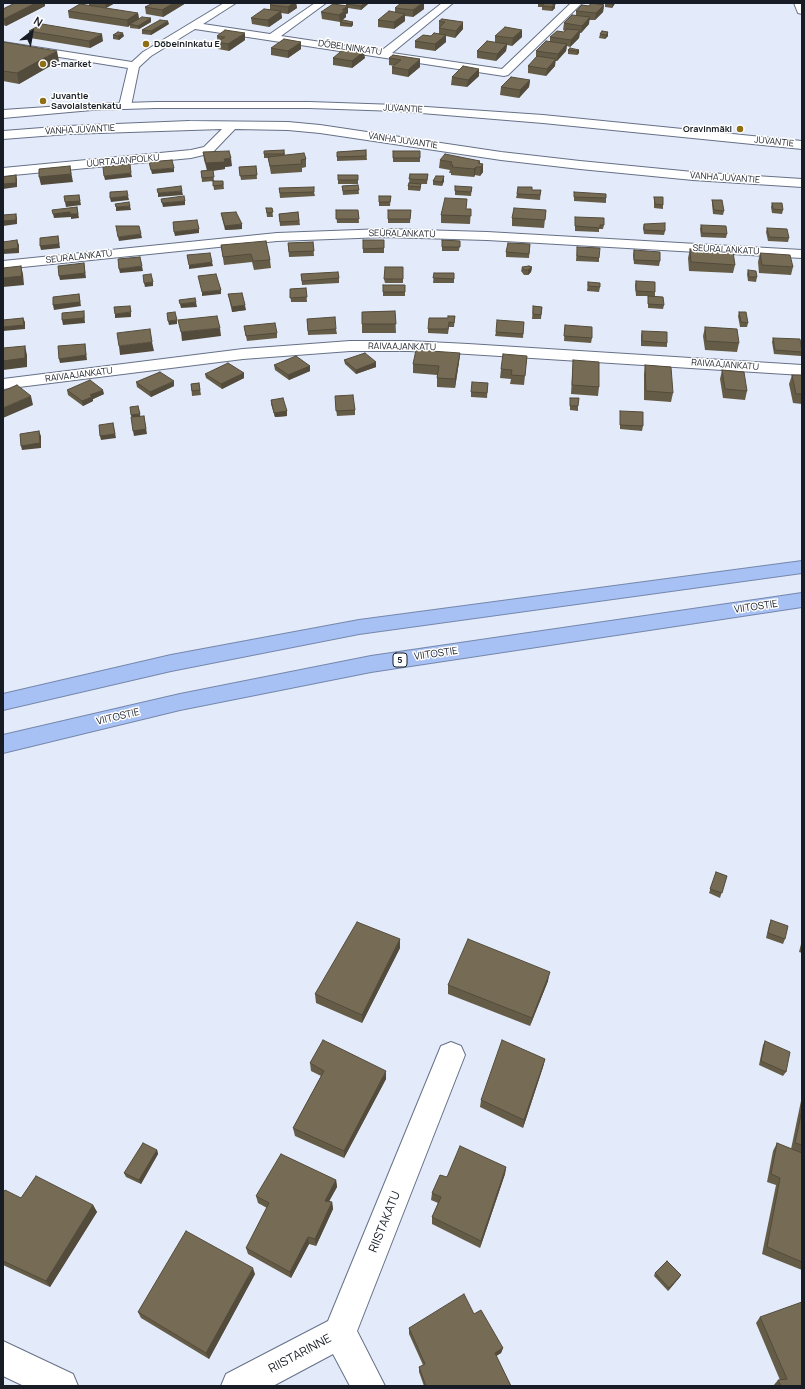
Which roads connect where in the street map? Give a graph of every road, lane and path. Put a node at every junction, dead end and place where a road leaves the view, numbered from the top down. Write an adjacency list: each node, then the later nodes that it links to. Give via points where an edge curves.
1 (232, 3): 7 (street)
2 (321, 3): 8 (street)
3 (448, 3): 10 (street)
4 (577, 3): 10 (street, DÖBELNINKATU, via 504,73)
5 (799, 3): 6 (street)
6 (802, 11)
7 (195, 26): 8 (street, DÖBELNINKATU); 11 (street, via 147,54)
8 (273, 37): 10 (street, DÖBELNINKATU)
9 (3, 45): 11 (street)
10 (384, 54)
11 (134, 66): 12 (street)
12 (125, 106): 13 (street, JUVANTIE); 16 (street, JUVANTIE, via 397,108 535,118)
13 (3, 114)
14 (232, 125): 15 (street, VANHA JUVANTIE, via 68,130); 17 (street, UURTAJANPOLKU, via 208,150 192,154); 18 (street, VANHA JUVANTIE, via 320,129 580,165)
15 (3, 135)
16 (802, 145)
17 (3, 172)
18 (802, 183)
19 (802, 254): 20 (street, SEURALANKATU, via 487,236 378,234 277,237)
20 (3, 265)
21 (802, 370): 22 (street, RAIVAAJANKATU, via 460,348 350,346 243,354)
22 (3, 384)
23 (802, 558): 25 (highway)
24 (802, 567): 25 (highway)
25 (662, 586): 27 (highway, via 359,627 171,663)
26 (802, 600): 28 (highway, VIITOSTIE / 5, via 371,664 180,702)
27 (3, 702)
28 (3, 744)
29 (452, 1055): 30 (street, RIISTAKATU)
30 (340, 1333): 33 (street, RIISTARINNE); 34 (street)
31 (3, 1358): 32 (street)
32 (61, 1386)
33 (238, 1386)
34 (368, 1386)

